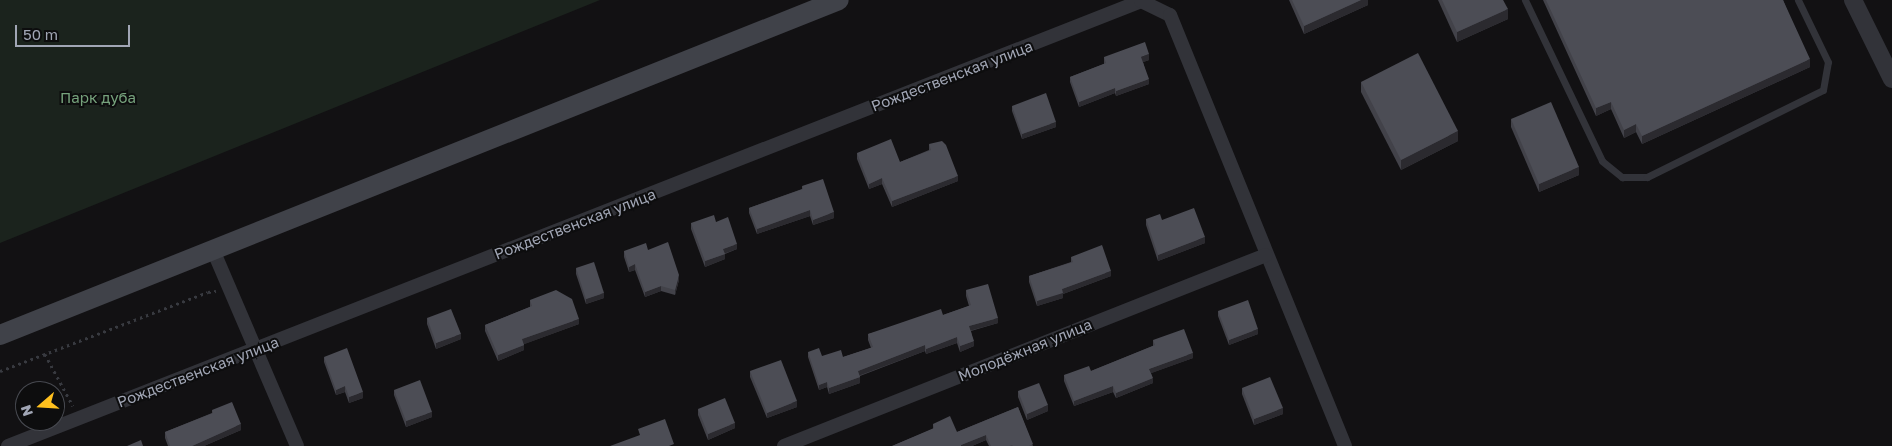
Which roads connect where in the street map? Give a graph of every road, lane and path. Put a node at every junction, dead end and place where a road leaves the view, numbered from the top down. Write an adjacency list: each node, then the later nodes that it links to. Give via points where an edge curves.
1 (839, 0): 7 (main road)
2 (1524, 0): 3 (lane, via 1602,161 1622,177 1647,177 1823,90 1828,62)
3 (1800, 0)
4 (1853, 0): 5 (street)
5 (1887, 55): 6 (street)
6 (1892, 79)
7 (213, 250): 9 (street); 10 (main road)
8 (1266, 254): 11 (street, Рождественская улица, via 1170,15 1141,1); 17 (street, Молодёжная улица); 18 (street)
9 (237, 303): 11 (street); 12 (path, via 218,291 208,292)
10 (0, 335)
11 (256, 349): 14 (street, Рождественская улица); 16 (street)
12 (46, 354): 13 (path); 14 (path)
13 (0, 371)
14 (79, 418): 15 (street, Рождественская улица)
15 (8, 446)
16 (297, 446)
17 (784, 446)
18 (1345, 446)

